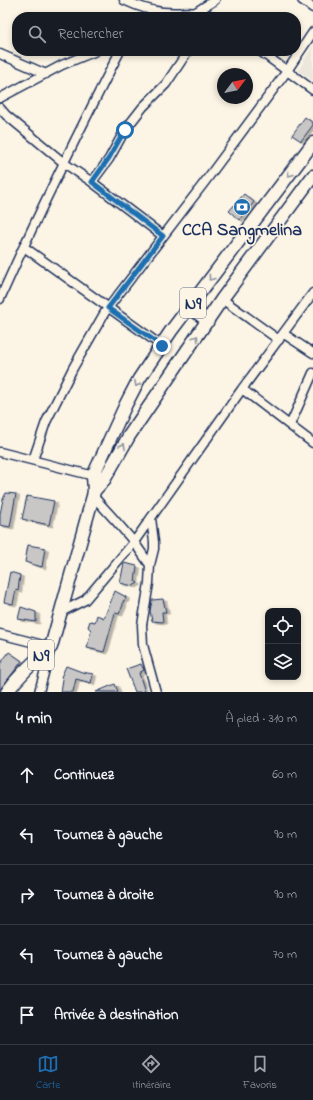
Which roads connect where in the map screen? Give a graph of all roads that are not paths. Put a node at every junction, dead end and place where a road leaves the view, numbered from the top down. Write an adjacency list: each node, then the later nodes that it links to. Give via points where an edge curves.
1 (124, 0): 5 (street, via 146,9)
2 (214, 0): 6 (street)
3 (302, 0): 4 (street)
4 (313, 8)
5 (180, 12): 6 (street)
6 (196, 12)
7 (313, 32): 8 (street)
8 (301, 50)
9 (0, 54): 16 (street)
10 (84, 56): 16 (street)
11 (118, 56): 21 (street)
12 (185, 56): 23 (street, via 166,84 125,130)
13 (267, 56): 15 (street)
14 (297, 56): 15 (street)
15 (287, 71): 17 (street); 26 (street)
16 (46, 74): 18 (street)
17 (313, 90)
18 (0, 98)
19 (0, 108): 21 (street)
20 (313, 143): 24 (highway, N9, one-way to 24)
21 (64, 163): 23 (street); 27 (street)
22 (313, 176): 25 (highway, N9)
23 (92, 182): 26 (street)
24 (259, 215): 25 (highway); 32 (highway, N9, one-way to 32)
25 (276, 226): 31 (highway, N9)
26 (163, 236): 33 (street)
27 (24, 246): 28 (street); 33 (street)
28 (3, 283): 30 (street)
29 (313, 293): 35 (street)
30 (0, 299)
31 (222, 299): 34 (highway, N9); 35 (street)
32 (190, 307): 34 (highway); 36 (highway, N9)
33 (108, 308): 36 (street); 43 (street, via 73,368 46,422)
34 (208, 321): 44 (highway, N9, one-way to 34)
35 (281, 337): 37 (street); 39 (street)
36 (162, 346): 44 (highway, N9, one-way to 44, via 139,379 126,404)
37 (313, 353)
38 (313, 373): 40 (street)
39 (242, 389): 40 (street); 46 (street)
40 (290, 425): 41 (street)
41 (313, 443)
42 (0, 452): 43 (street)
43 (33, 460): 44 (street)
44 (99, 478): 45 (highway, N9)
45 (93, 494): 47 (street); 49 (highway, N9)
46 (152, 518): 47 (street); 48 (street, via 154,549)
47 (134, 542): 48 (street); 49 (street, via 85,600)
48 (150, 565): 54 (street, via 142,625 143,645)
49 (61, 612): 51 (highway, N9)
50 (0, 634): 51 (street)
51 (51, 647): 52 (highway, N9, via 33,662); 53 (street)
52 (7, 692)
53 (39, 692)
54 (156, 692)

